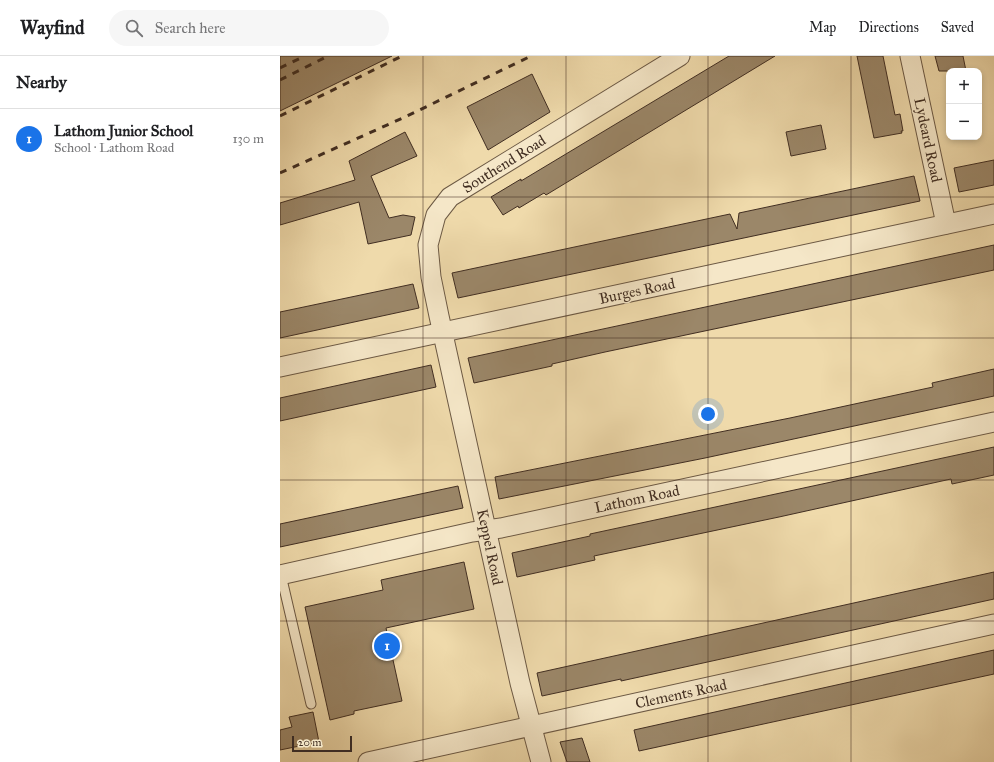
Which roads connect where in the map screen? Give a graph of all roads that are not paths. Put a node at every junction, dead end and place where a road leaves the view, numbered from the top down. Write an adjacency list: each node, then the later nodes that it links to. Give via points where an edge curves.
1 (680, 56): 5 (street, Southend Road, via 450,197 436,215 428,245 431,277)
2 (910, 56): 4 (street, Lydeard Road)
3 (994, 214): 4 (street, Burges Road)
4 (946, 224): 5 (street, Burges Road)
5 (443, 332): 6 (street, Burges Road); 8 (street, Keppel Road)
6 (280, 367)
7 (994, 422): 8 (street, Lathom Road)
8 (486, 530): 9 (street, Lathom Road); 12 (street, Keppel Road)
9 (280, 575): 11 (lane)
10 (994, 624): 12 (street, Clements Road)
11 (311, 704)
12 (532, 726): 13 (street, Clements Road); 14 (street, Keppel Road)
13 (368, 762)
14 (541, 762)

